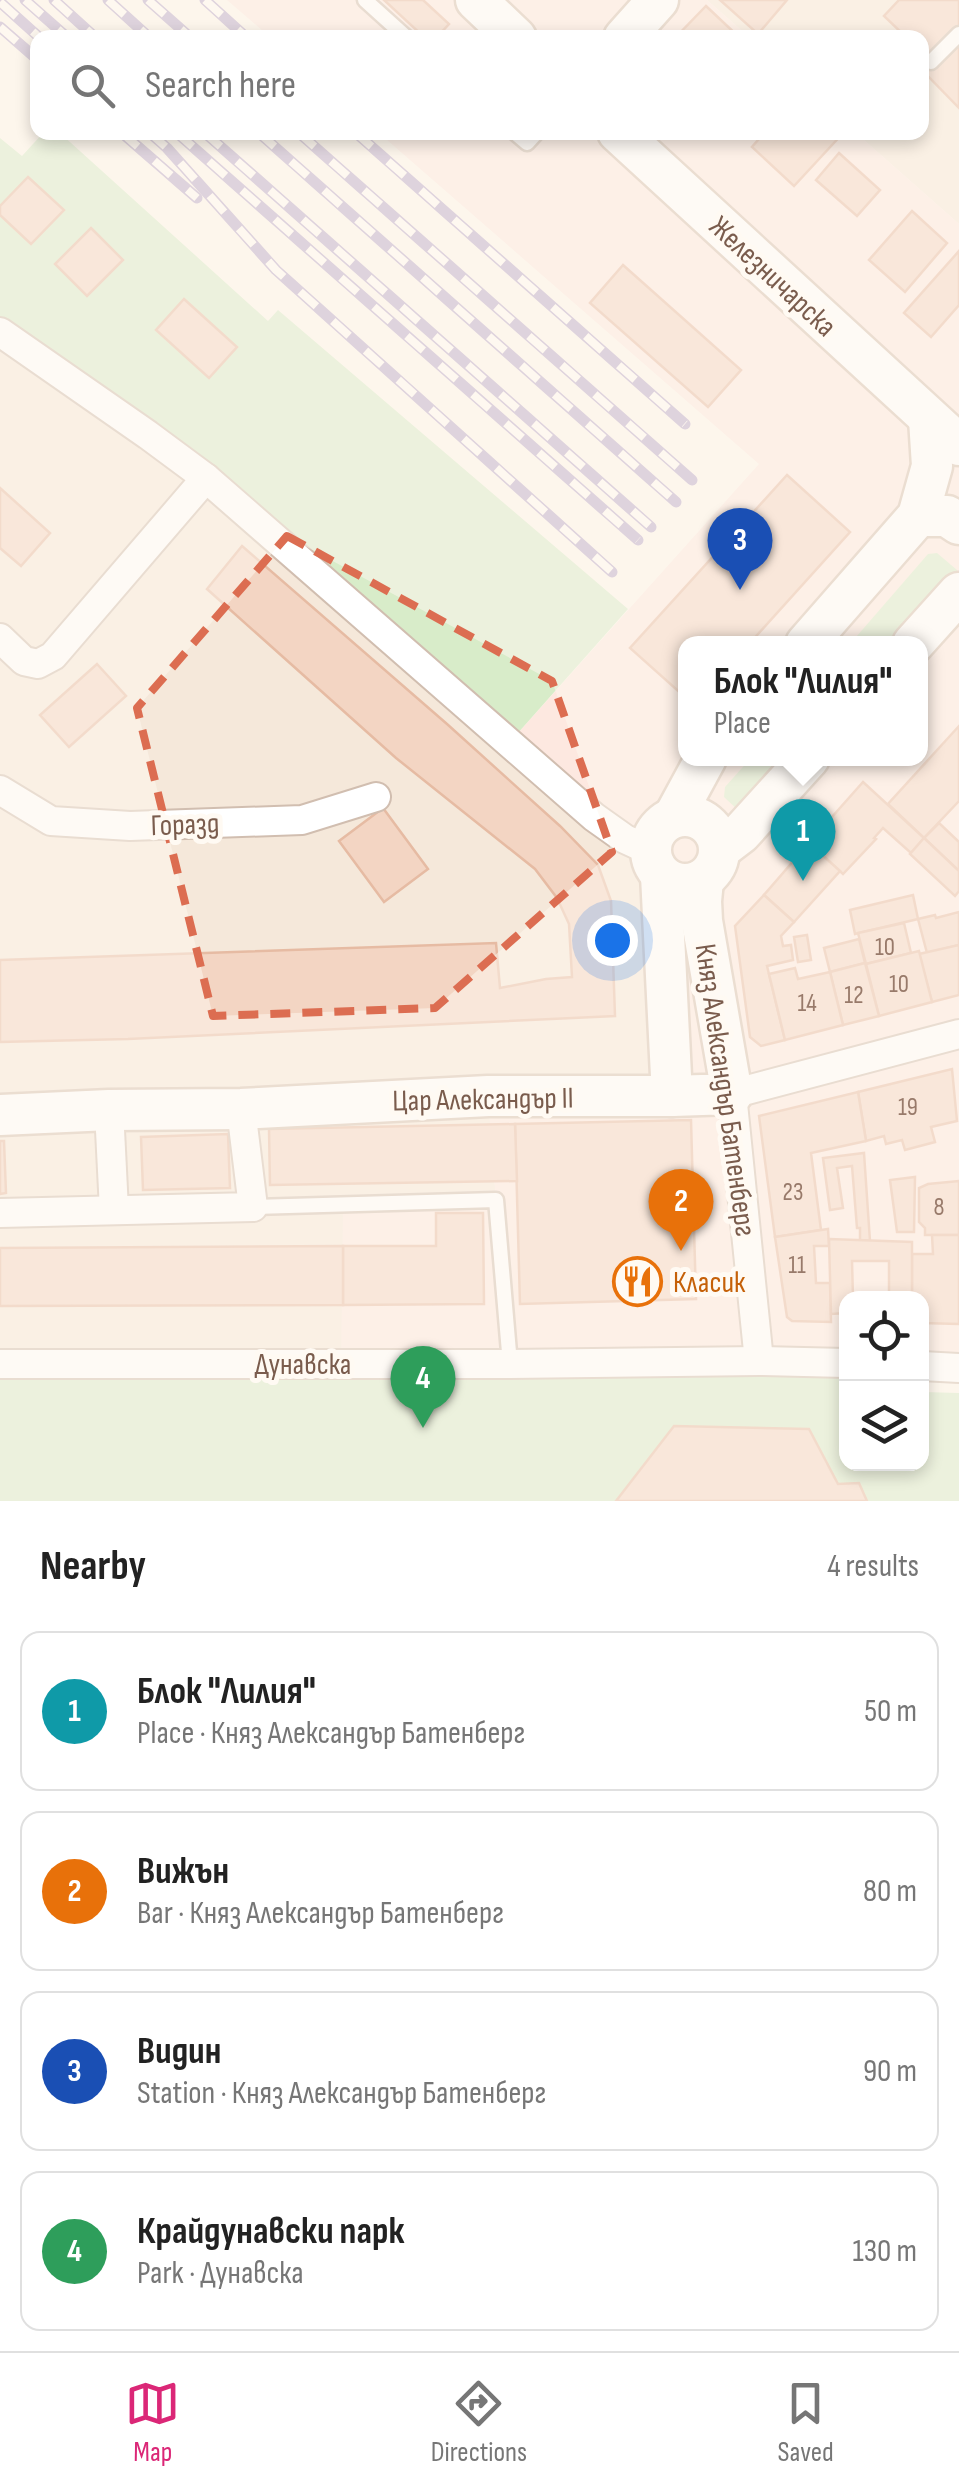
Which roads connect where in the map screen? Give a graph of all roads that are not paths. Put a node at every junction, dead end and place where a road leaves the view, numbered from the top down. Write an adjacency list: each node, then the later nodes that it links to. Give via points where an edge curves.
1 (365, 0): 4 (lane)
2 (476, 0): 5 (street)
3 (658, 0): 6 (street)
4 (399, 30)
5 (508, 30)
6 (631, 30)
7 (959, 34): 8 (lane)
8 (931, 62)
9 (627, 140): 11 (street, Железничарска)
10 (0, 332): 13 (street)
11 (929, 419): 12 (street); 14 (street, via 932,466)
12 (959, 445)
13 (206, 478): 19 (street, via 53,656 38,664 24,661); 25 (street, via 594,817)
14 (918, 516): 15 (street, via 947,516); 17 (street)
15 (959, 524)
16 (959, 592): 18 (street)
17 (813, 636)
18 (920, 636)
19 (0, 638)
20 (702, 766): 24 (street)
21 (801, 766): 26 (street)
22 (0, 790): 23 (street, Горазд, via 51,822 130,826 302,820)
23 (376, 797)
24 (674, 817): 25 (street, via 652,838); 26 (street, via 705,822 718,839)
25 (656, 863): 26 (street, via 682,885); 29 (street, Княз Александър Батенберг)
26 (711, 865): 28 (street, Княз Александър Батенберг, via 702,921)
27 (959, 1034): 28 (street, Цар Александър II)
28 (732, 1094): 29 (street, Цар Александър II); 36 (street, Княз Александър Батенберг)
29 (672, 1096): 30 (street, Цар Александър II, via 488,1096)
30 (241, 1109): 31 (street, Цар Александър II); 33 (street)
31 (109, 1110): 32 (street, Цар Александър II); 34 (street)
32 (0, 1114)
33 (253, 1206): 34 (street); 39 (lane, via 496,1200)
34 (114, 1210): 35 (street)
35 (0, 1212)
36 (759, 1360): 37 (street, Дунавска); 39 (street, Дунавска)
37 (839, 1363)
38 (0, 1364): 39 (street, Дунавска)
39 (510, 1364)
40 (929, 1366): 41 (street)
41 (959, 1368)

